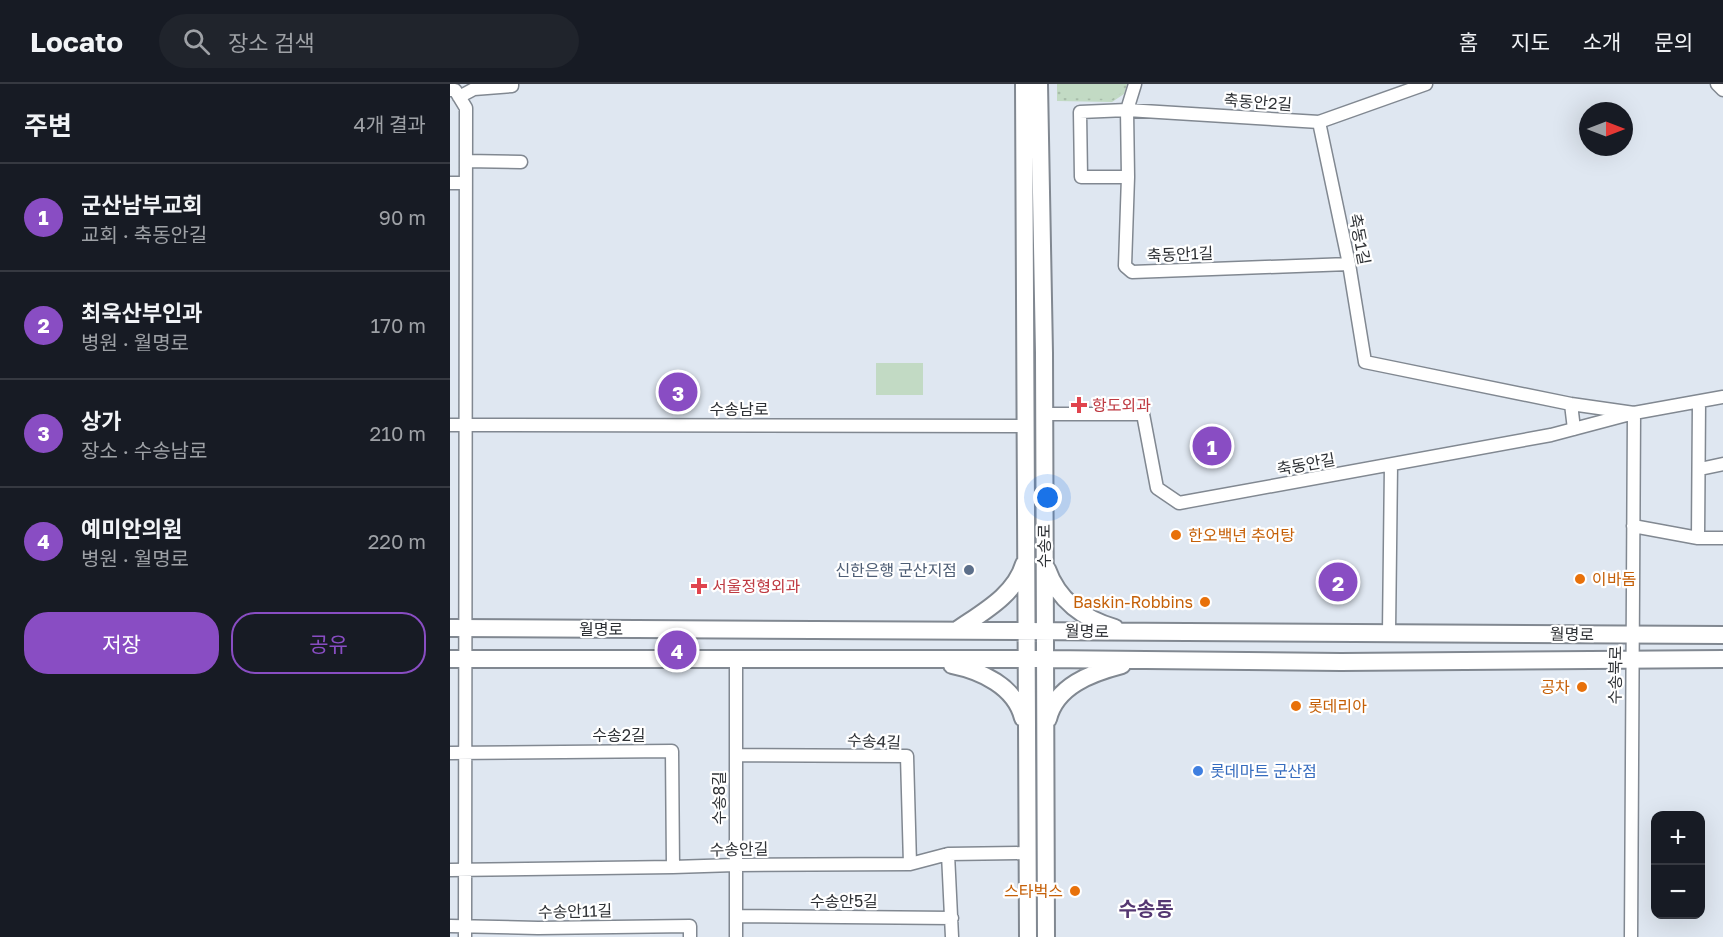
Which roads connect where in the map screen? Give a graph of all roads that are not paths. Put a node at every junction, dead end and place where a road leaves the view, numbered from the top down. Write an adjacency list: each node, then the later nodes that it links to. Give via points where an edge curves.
1 (512, 84): 8 (street)
2 (1024, 84): 25 (street, 수송로)
3 (1039, 84): 22 (street, 수송로)
4 (1135, 84): 9 (street, 축동안1길)
5 (1426, 84): 10 (street, 축동안2길)
6 (1717, 84): 7 (street)
7 (1723, 90)
8 (455, 93): 11 (street, via 466,108)
9 (1127, 110): 10 (street, 축동안2길); 13 (street, 축동안1길); 13 (street, 축동안2길, via 1080,112 1081,177)
10 (1319, 122): 16 (street, 축동1길)
11 (466, 161): 12 (street); 15 (street)
12 (521, 162)
13 (1128, 177): 16 (street, 축동안1길, via 1125,266 1132,272)
14 (450, 183): 15 (street)
15 (465, 183): 24 (street)
16 (1348, 264): 17 (street, 축동1길)
17 (1365, 362): 20 (street, 축동안길)
18 (1723, 397): 19 (street, 축동안길)
19 (1699, 402): 21 (street, 축동안길); 29 (street)
20 (1571, 404): 21 (street, 축동안길); 26 (street)
21 (1634, 413): 26 (street, 축동안길); 30 (street, 수송북로)
22 (1044, 414): 28 (street, 축동안길, via 1143,414 1157,488 1179,503); 34 (street, 수송로)
23 (450, 425): 24 (street, 수송남로)
24 (466, 425): 25 (street, 수송남로); 35 (street)
25 (1027, 426): 33 (street, 수송로)
26 (1574, 429): 28 (street, 축동안길)
27 (1723, 464): 29 (street)
28 (1390, 465): 40 (street)
29 (1700, 469): 31 (street)
30 (1633, 526): 31 (street); 41 (street, 수송북로)
31 (1698, 538): 32 (street)
32 (1723, 538)
33 (1026, 554): 36 (street, via 1014,584 1002,598); 37 (street, 수송로)
34 (1044, 560): 38 (street, 수송로); 39 (street, via 1071,607 1101,624)
35 (458, 628): 36 (street, 월명로); 43 (street)
36 (957, 630): 37 (street, 월명로)
37 (1026, 630): 38 (street, 월명로); 46 (street, 수송로)
38 (1044, 630): 39 (street, 월명로); 47 (street, 수송로)
39 (1130, 632): 40 (street, 월명로)
40 (1389, 632): 41 (street, 월명로)
41 (1632, 635): 42 (street, 월명로); 50 (street, 수송북로)
42 (1723, 635)
43 (458, 659): 44 (street, 월명로); 53 (street)
44 (736, 659): 45 (street, 월명로); 55 (street, 수송8길)
45 (924, 659): 46 (street, 월명로); 51 (street, via 972,671 1001,686 1018,703)
46 (1026, 659): 47 (street, 월명로); 51 (street, 수송로)
47 (1045, 659): 49 (street, 월명로); 52 (street, 수송로)
48 (1723, 659): 50 (street, 월명로)
49 (1143, 660): 50 (street, 월명로); 52 (street, via 1094,674 1068,687 1050,708)
50 (1632, 660): 73 (street, 수송북로)
51 (1026, 736): 57 (street, 수송로)
52 (1045, 738): 72 (street, 수송로)
53 (466, 752): 54 (street, 수송2길); 60 (street, 수송2길, via 672,751); 62 (street)
54 (450, 753)
55 (736, 755): 58 (street, 수송4길, via 907,756); 59 (street, 수송8길)
56 (948, 854): 57 (street, 수송안길); 58 (street, 수송안길); 64 (street)
57 (1027, 854): 71 (street, 수송로)
58 (910, 864): 59 (street, 수송안길)
59 (735, 865): 60 (street, 수송안길); 63 (street, 수송8길)
60 (674, 867): 62 (street, 수송안길)
61 (450, 870): 62 (street, 수송안길)
62 (465, 871): 66 (street)
63 (736, 916): 64 (street, 수송안5길); 69 (street, 수송8길)
64 (952, 918): 70 (street)
65 (450, 926): 66 (street, 수송안11길)
66 (465, 932): 67 (street, 수송안11길)
67 (538, 932): 68 (street, 수송안11길, via 690,926)
68 (690, 937)
69 (736, 937)
70 (952, 937)
71 (1028, 937)
72 (1046, 937)
73 (1631, 937)

